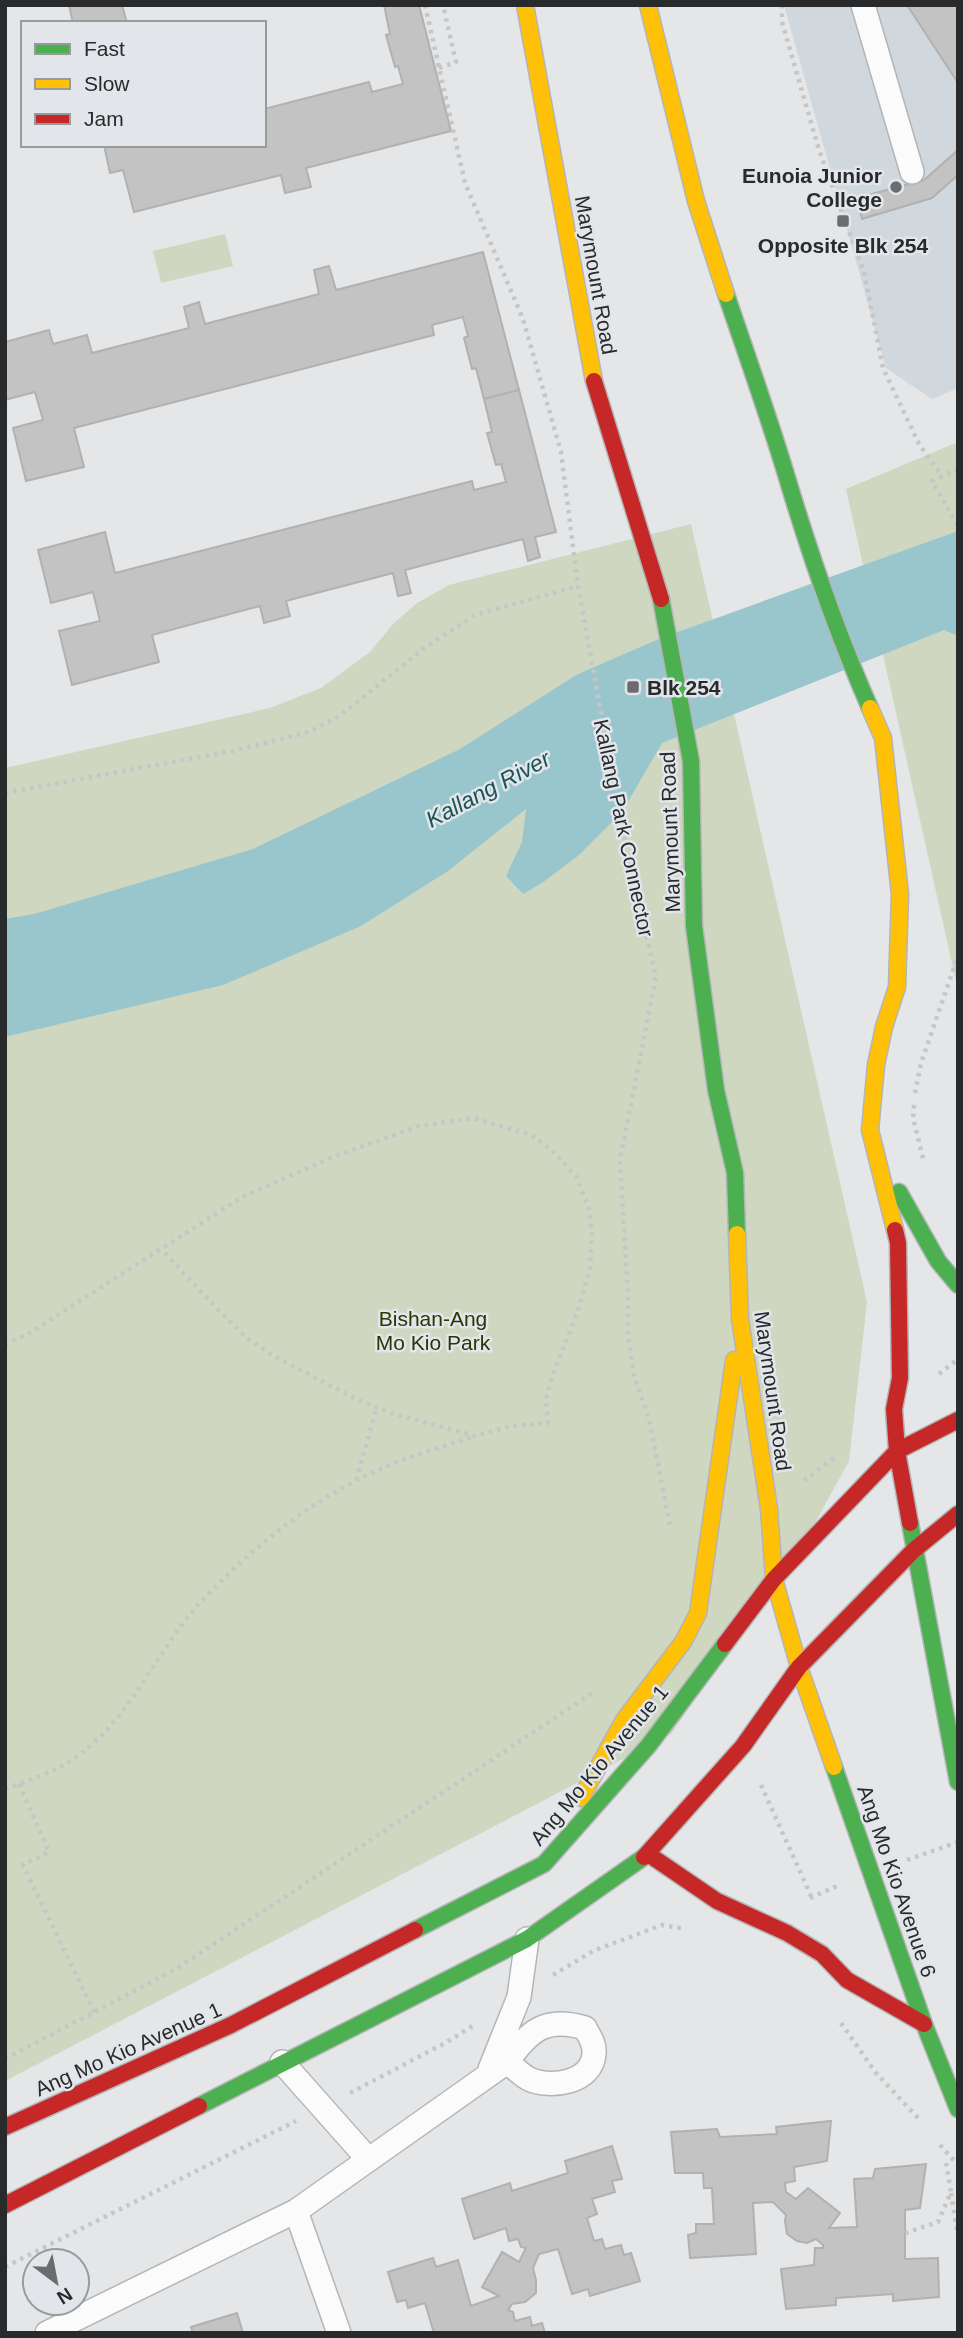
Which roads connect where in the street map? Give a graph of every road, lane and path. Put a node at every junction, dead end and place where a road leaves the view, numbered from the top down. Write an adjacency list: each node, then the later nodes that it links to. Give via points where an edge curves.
1 (425, 5): 7 (path, Kallang Park Connector)
2 (443, 5): 7 (path, via 456,62)
3 (525, 5): 19 (main road, Marymount Road, via 594,382 661,597 691,761 694,926 716,1090 734,1173)
4 (648, 5): 15 (main road, via 696,201 844,650 883,738 900,894 897,987 876,1065)
5 (782, 5): 10 (path, via 782,22 819,150 864,272 883,368 919,444)
6 (863, 5): 8 (lane)
7 (439, 68): 12 (path, Kallang Park Connector, via 465,183 523,319 561,452)
8 (912, 172)
9 (958, 469): 10 (path)
10 (942, 476): 11 (path, via 932,481)
11 (958, 526)
12 (578, 586): 13 (path, via 475,615 427,646 341,715 309,732); 27 (path, Kallang Park Connector, via 622,828 656,977 620,1160 628,1336)
13 (5, 793)
14 (958, 957): 16 (path, via 914,1096 913,1118)
15 (870, 1130): 18 (main road, via 938,1261); 24 (main road, via 898,1243)
16 (929, 1172)
17 (162, 1250): 20 (path); 21 (path, via 247,1338 300,1371); 23 (path, via 243,1197 419,1126 474,1118 533,1135 577,1178 589,1209 590,1268 546,1399 548,1423 511,1426)
18 (958, 1285)
19 (740, 1319): 29 (main road, Marymount Road, via 769,1509); 36 (main road, via 698,1613 683,1642 624,1720)
20 (5, 1345)
21 (377, 1407): 23 (path); 25 (path)
22 (958, 1420): 24 (main road, Ang Mo Kio Avenue 1)
23 (476, 1436): 25 (path)
24 (897, 1451): 28 (main road); 29 (main road, Ang Mo Kio Avenue 1)
25 (356, 1480): 33 (path, via 296,1518 228,1575 196,1607 127,1706 97,1738 60,1767)
26 (958, 1514): 28 (main road)
27 (671, 1531)
28 (914, 1550): 30 (main road); 32 (main road)
29 (774, 1579): 30 (main road, Marymount Road); 36 (main road, Ang Mo Kio Avenue 1, via 649,1745)
30 (799, 1667): 35 (main road, via 743,1746); 42 (main road, Ang Mo Kio Avenue 6)
31 (596, 1691): 40 (path, via 176,1969)
32 (958, 1782)
33 (19, 1784): 34 (path); 40 (path, via 50,1852 23,1866)
34 (5, 1790)
35 (648, 1854): 38 (main road); 42 (main road, via 717,1900 822,1954 848,1980)
36 (544, 1864): 48 (main road, Ang Mo Kio Avenue 1, via 232,2025)
37 (696, 1930): 39 (path, via 662,1925 593,1951)
38 (527, 1939): 39 (lane); 44 (main road)
39 (519, 1997): 45 (path, via 447,2042); 50 (lane, via 497,2068)
40 (94, 2012): 43 (path)
41 (837, 2020): 47 (path)
42 (925, 2024): 46 (main road, Ang Mo Kio Avenue 6)
43 (5, 2059)
44 (282, 2062): 45 (lane); 54 (main road)
45 (324, 2107): 50 (lane); 58 (path)
46 (958, 2109)
47 (922, 2123)
48 (5, 2127)
49 (940, 2144): 52 (path)
50 (368, 2159): 55 (lane)
51 (946, 2163): 53 (path)
52 (958, 2165)
53 (951, 2192): 56 (path, via 937,2222); 57 (path)
54 (5, 2205)
55 (296, 2211): 59 (lane); 60 (lane)
56 (905, 2234)
57 (958, 2236)
58 (5, 2267)
59 (47, 2333)
60 (339, 2333)

